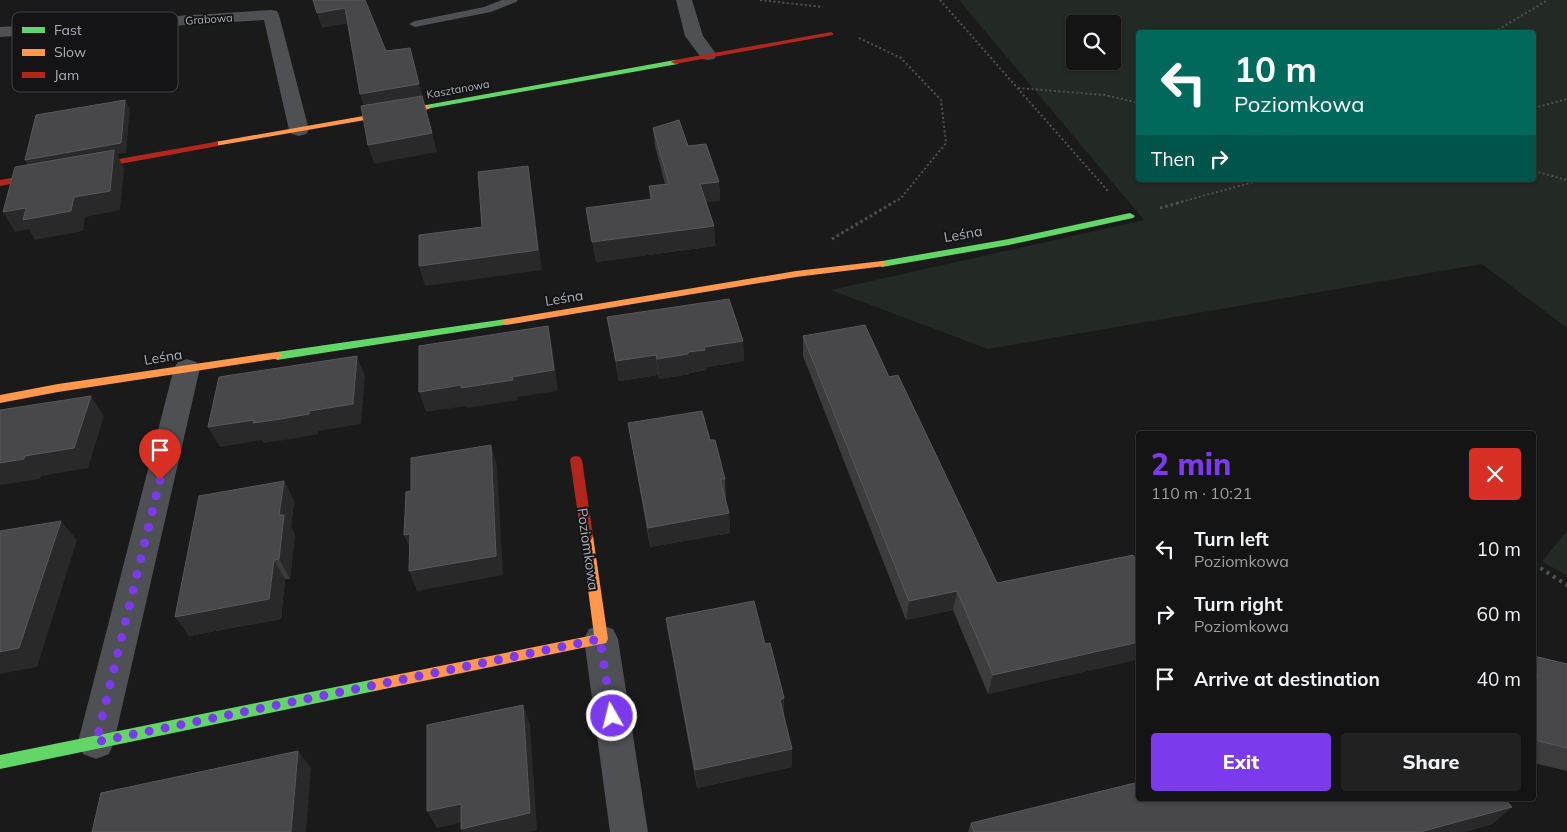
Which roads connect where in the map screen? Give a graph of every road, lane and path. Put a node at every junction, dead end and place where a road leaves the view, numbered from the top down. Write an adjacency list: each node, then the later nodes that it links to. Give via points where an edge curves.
1 (512, 0): 8 (lane, via 487,10)
2 (684, 0): 11 (street, via 694,36)
3 (760, 0): 6 (path)
4 (940, 0): 12 (path)
5 (1548, 0): 9 (path)
6 (823, 7)
7 (178, 21): 16 (street, Grabowa, via 271,15)
8 (415, 24)
9 (1497, 30)
10 (831, 34): 11 (street, Kasztanowa); 22 (path, via 859,38 901,58 941,100 946,143 901,198 796,261)
11 (708, 55): 16 (street, Kasztanowa)
12 (1017, 88): 14 (path, via 1105,95); 21 (path)
13 (1567, 99): 15 (path)
14 (1136, 102)
15 (1536, 107)
16 (299, 130): 19 (street, Kasztanowa)
17 (1536, 171): 18 (path)
18 (1567, 180)
19 (0, 182)
20 (1254, 182): 21 (path)
21 (1130, 216): 22 (street, Leśna, via 1009,242)
22 (796, 274): 23 (street, Leśna, via 581,311)
23 (187, 368): 24 (street, Leśna); 29 (street)
24 (0, 398)
25 (576, 460): 28 (street, Poziomkowa)
26 (1536, 565): 27 (path)
27 (1567, 584)
28 (600, 639): 29 (street); 31 (street, Poziomkowa)
29 (96, 742): 30 (street)
30 (0, 762)
31 (629, 832)

